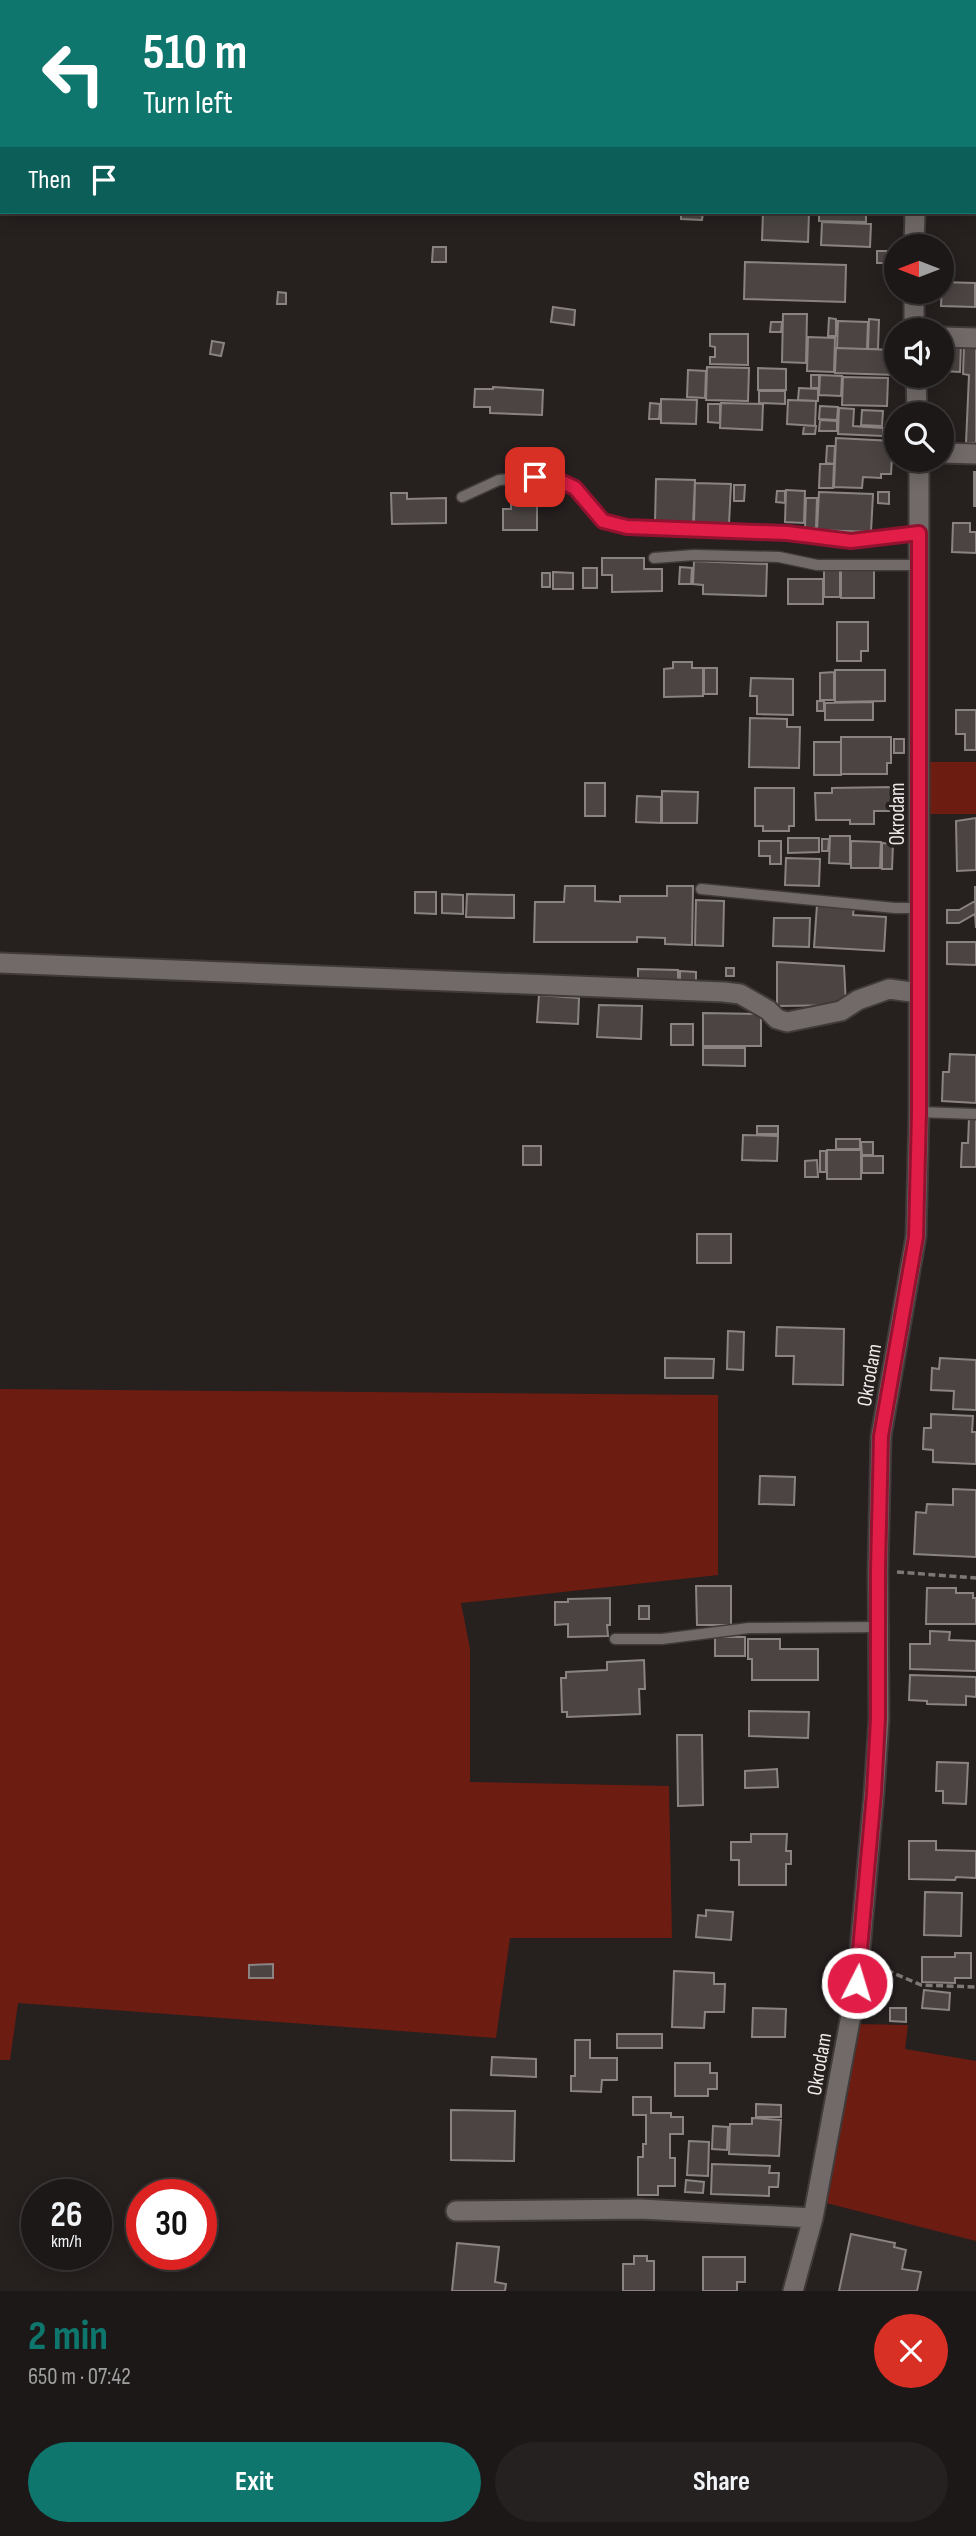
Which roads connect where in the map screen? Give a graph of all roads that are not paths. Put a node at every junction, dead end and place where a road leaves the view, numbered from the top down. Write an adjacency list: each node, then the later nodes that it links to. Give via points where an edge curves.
1 (915, 214): 2 (street)
2 (914, 234)
3 (954, 337): 4 (street)
4 (976, 338)
5 (954, 453): 6 (street)
6 (976, 454)
7 (919, 472): 9 (street, Okrodam)
8 (461, 497): 9 (lane, via 499,480 535,477 575,488 603,521 627,527 787,533 851,541)
9 (919, 533): 11 (street, Okrodam)
10 (654, 558): 11 (lane, via 779,557 817,565)
11 (919, 565): 13 (street, Okrodam)
12 (701, 889): 13 (lane)
13 (919, 908): 15 (street, Okrodam)
14 (0, 963): 15 (street, via 723,992 740,994 787,1022 841,1011 889,989)
15 (919, 993): 16 (street, Okrodam)
16 (919, 1112): 17 (lane); 18 (street, Okrodam, via 916,1237 881,1436)
17 (976, 1114)
18 (878, 1627): 19 (lane, via 749,1628 662,1639); 21 (street, Okrodam, via 874,1793 859,1958)
19 (615, 1639)
20 (457, 2211): 21 (street, via 640,2209)
21 (813, 2218): 22 (street, Okrodam)
22 (793, 2291)

